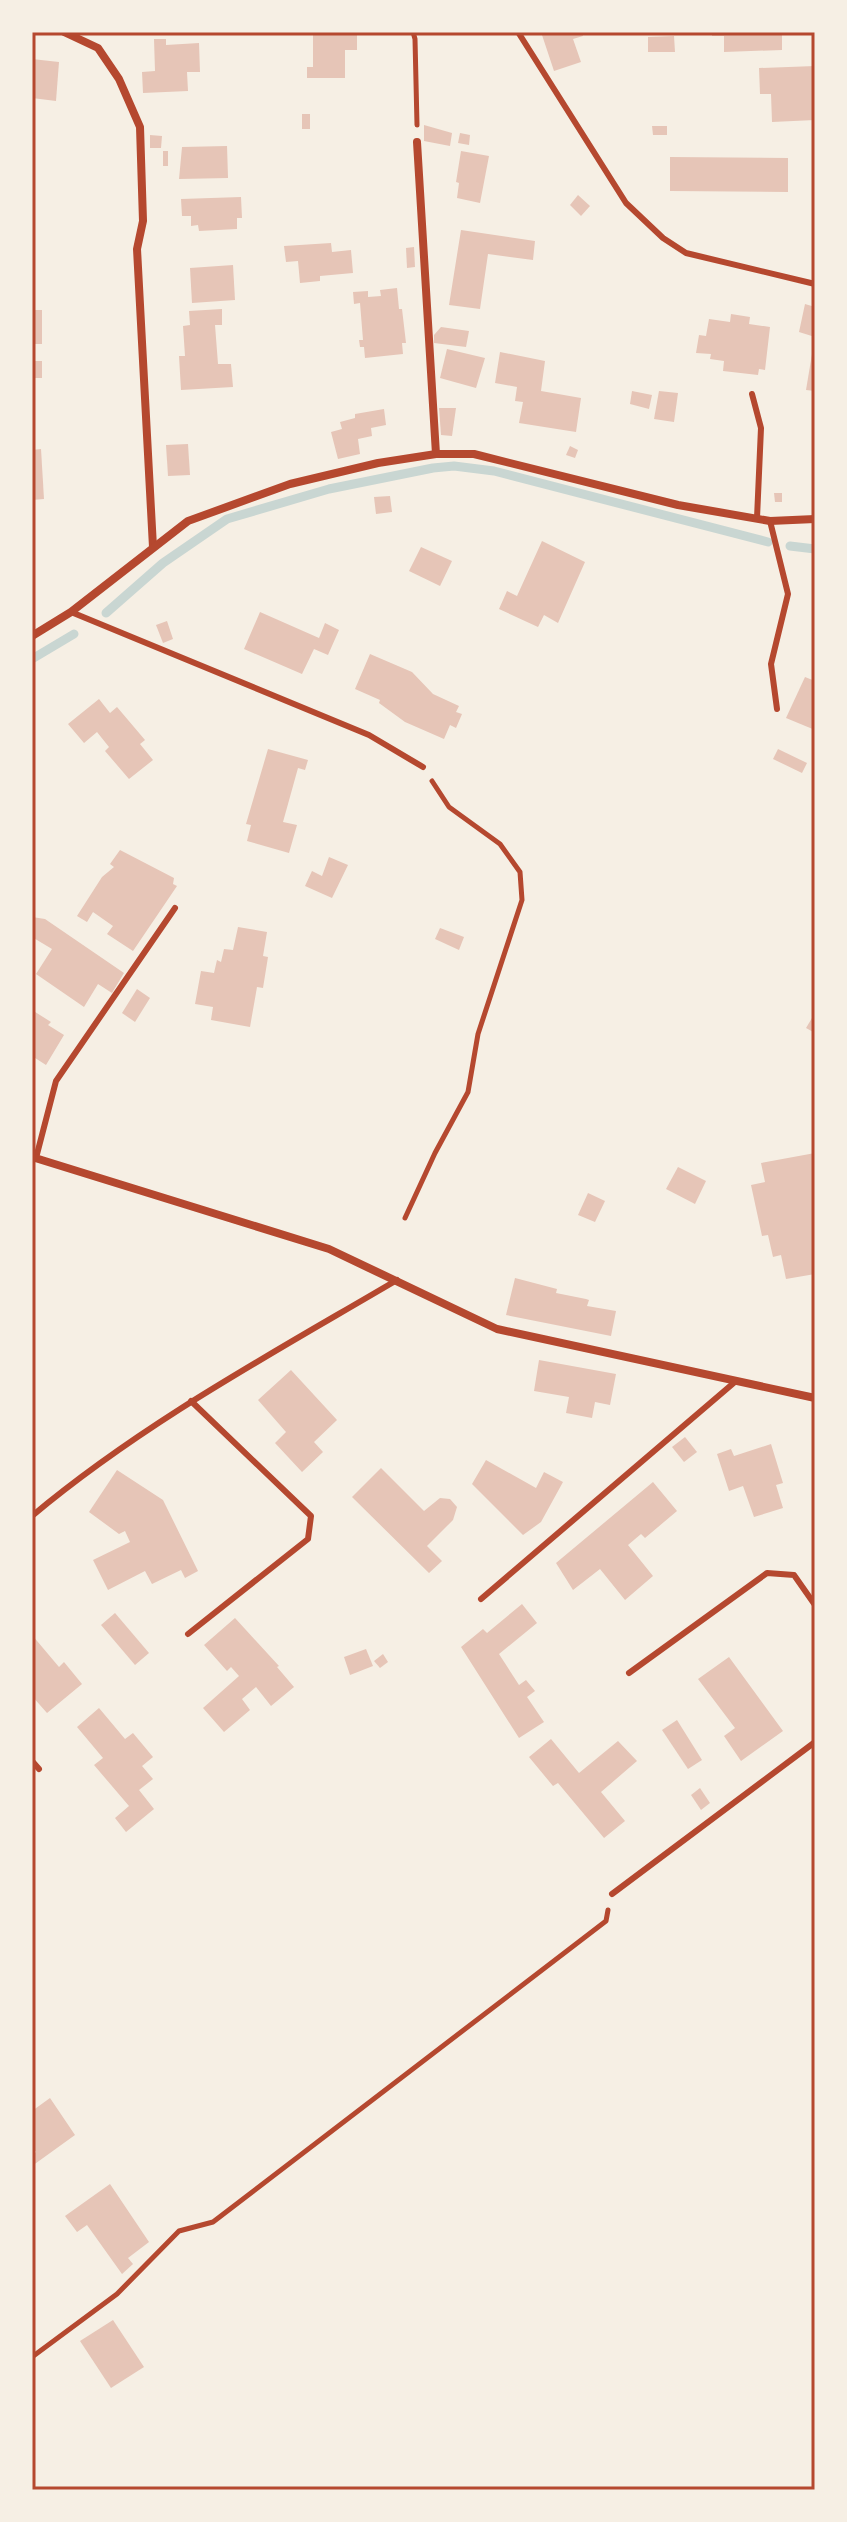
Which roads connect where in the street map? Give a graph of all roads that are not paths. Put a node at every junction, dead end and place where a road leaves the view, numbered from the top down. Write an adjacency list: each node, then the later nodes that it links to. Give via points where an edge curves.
1 (64, 32): 10 (street, via 98,48 140,127 143,221 137,249)
2 (518, 32): 4 (lane, via 626,203 663,238 686,253)
3 (417, 142): 6 (street)
4 (815, 284)
5 (752, 394): 7 (lane, via 761,428)
6 (436, 454): 7 (street, via 474,454 678,505); 10 (street, via 290,484 188,521)
7 (757, 518): 9 (street)
8 (815, 519): 9 (street)
9 (770, 521): 13 (lane, via 788,594 771,664)
10 (153, 547): 11 (street)
11 (71, 612): 12 (street); 14 (lane, via 369,735)
12 (32, 636)
13 (777, 709)
14 (423, 767)
15 (175, 908): 16 (lane, via 56,1081)
16 (34, 1157): 17 (street, via 329,1249)
17 (397, 1280): 18 (street, via 497,1329); 20 (lane)
18 (736, 1381): 19 (street); 22 (lane)
19 (815, 1398)
20 (191, 1401): 21 (lane); 24 (lane, via 311,1516 308,1539)
21 (32, 1516)
22 (481, 1599)
23 (815, 1605): 25 (lane, via 794,1575 767,1573)
24 (188, 1634)
25 (629, 1673)
26 (815, 1742): 29 (lane)
27 (32, 1761): 28 (lane)
28 (39, 1769)
29 (612, 1894)

